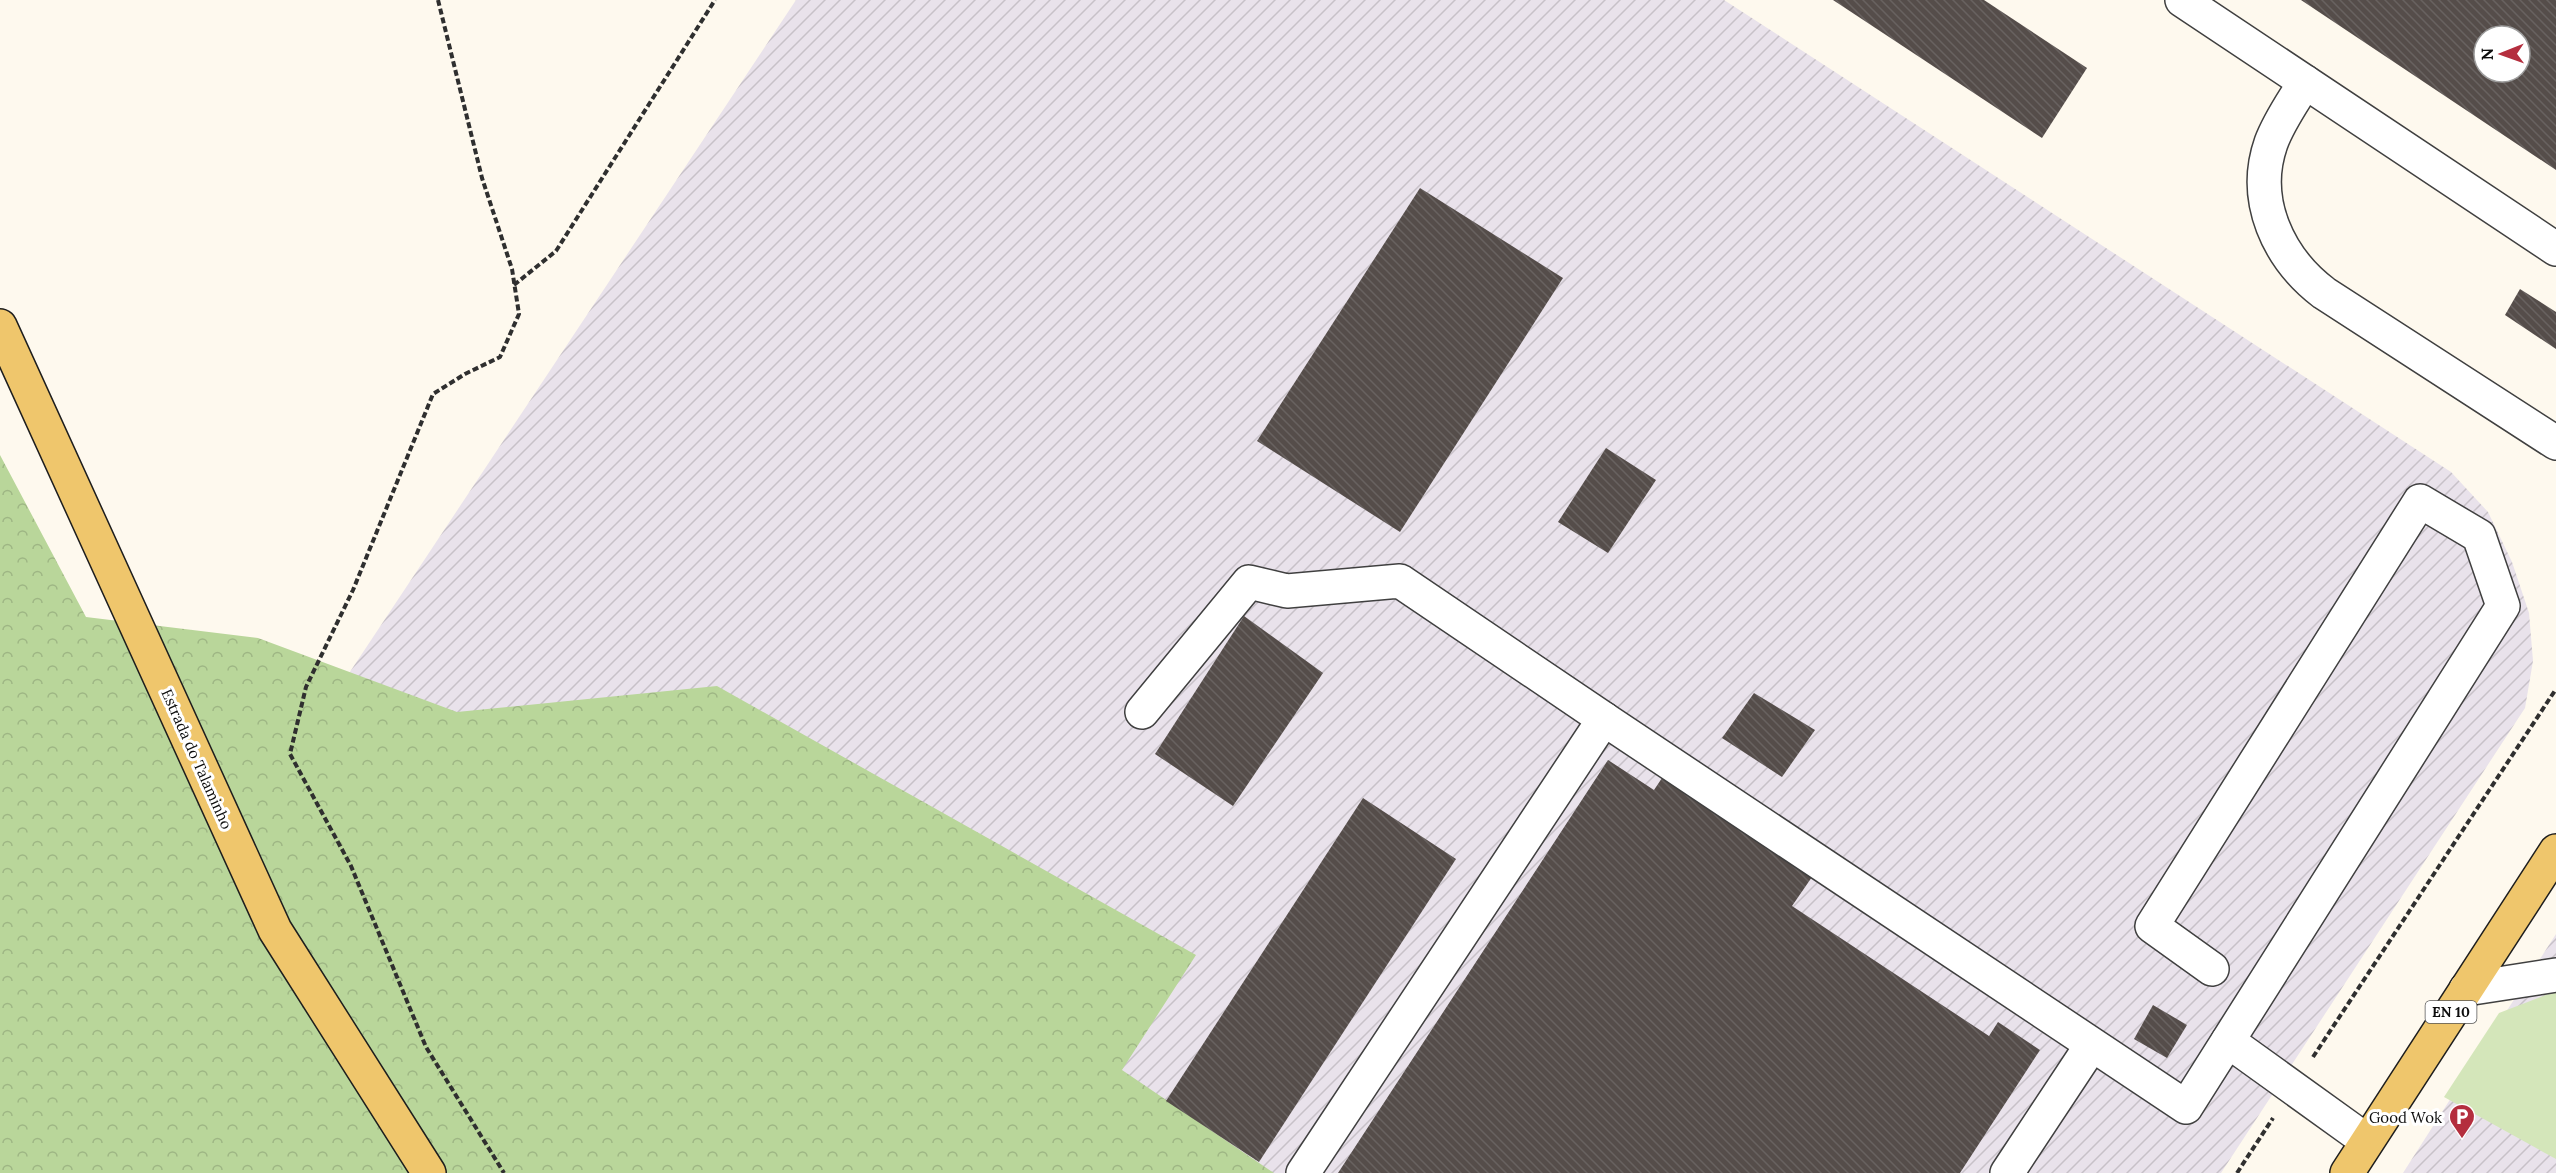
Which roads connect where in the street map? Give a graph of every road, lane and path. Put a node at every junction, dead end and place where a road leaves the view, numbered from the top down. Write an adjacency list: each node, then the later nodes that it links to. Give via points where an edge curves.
1 (438, 0): 6 (path, via 482,178)
2 (714, 0): 6 (path, via 556,251)
3 (2182, 0): 4 (lane)
4 (2305, 82): 5 (lane); 8 (lane, via 2280,122 2266,164 2267,205 2284,250 2307,280 2324,293)
5 (2556, 249)
6 (514, 286): 21 (path, via 519,314 500,357 433,394 353,590 306,687 290,754 351,866 426,1047)
7 (0, 326): 20 (main road, Estrada do Talaminho, via 275,930)
8 (2556, 442)
9 (2556, 689): 18 (path)
10 (1142, 712): 11 (lane, via 1249,582 1287,591 1400,580)
11 (1604, 719): 17 (lane); 22 (lane)
12 (2556, 851): 15 (main road, EN 10)
13 (2212, 969): 16 (lane, via 2152,926 2420,501 2480,536 2503,606)
14 (2556, 975): 15 (lane)
15 (2466, 989): 19 (main road, EN 10)
16 (2228, 1041): 17 (lane, via 2186,1107); 18 (lane)
17 (2091, 1046): 23 (lane)
18 (2293, 1088): 19 (lane); 24 (path)
19 (2367, 1142): 25 (main road, EN 10)
20 (429, 1173)
21 (504, 1173)
22 (1303, 1173)
23 (2007, 1173)
24 (2237, 1173)
25 (2348, 1173)

